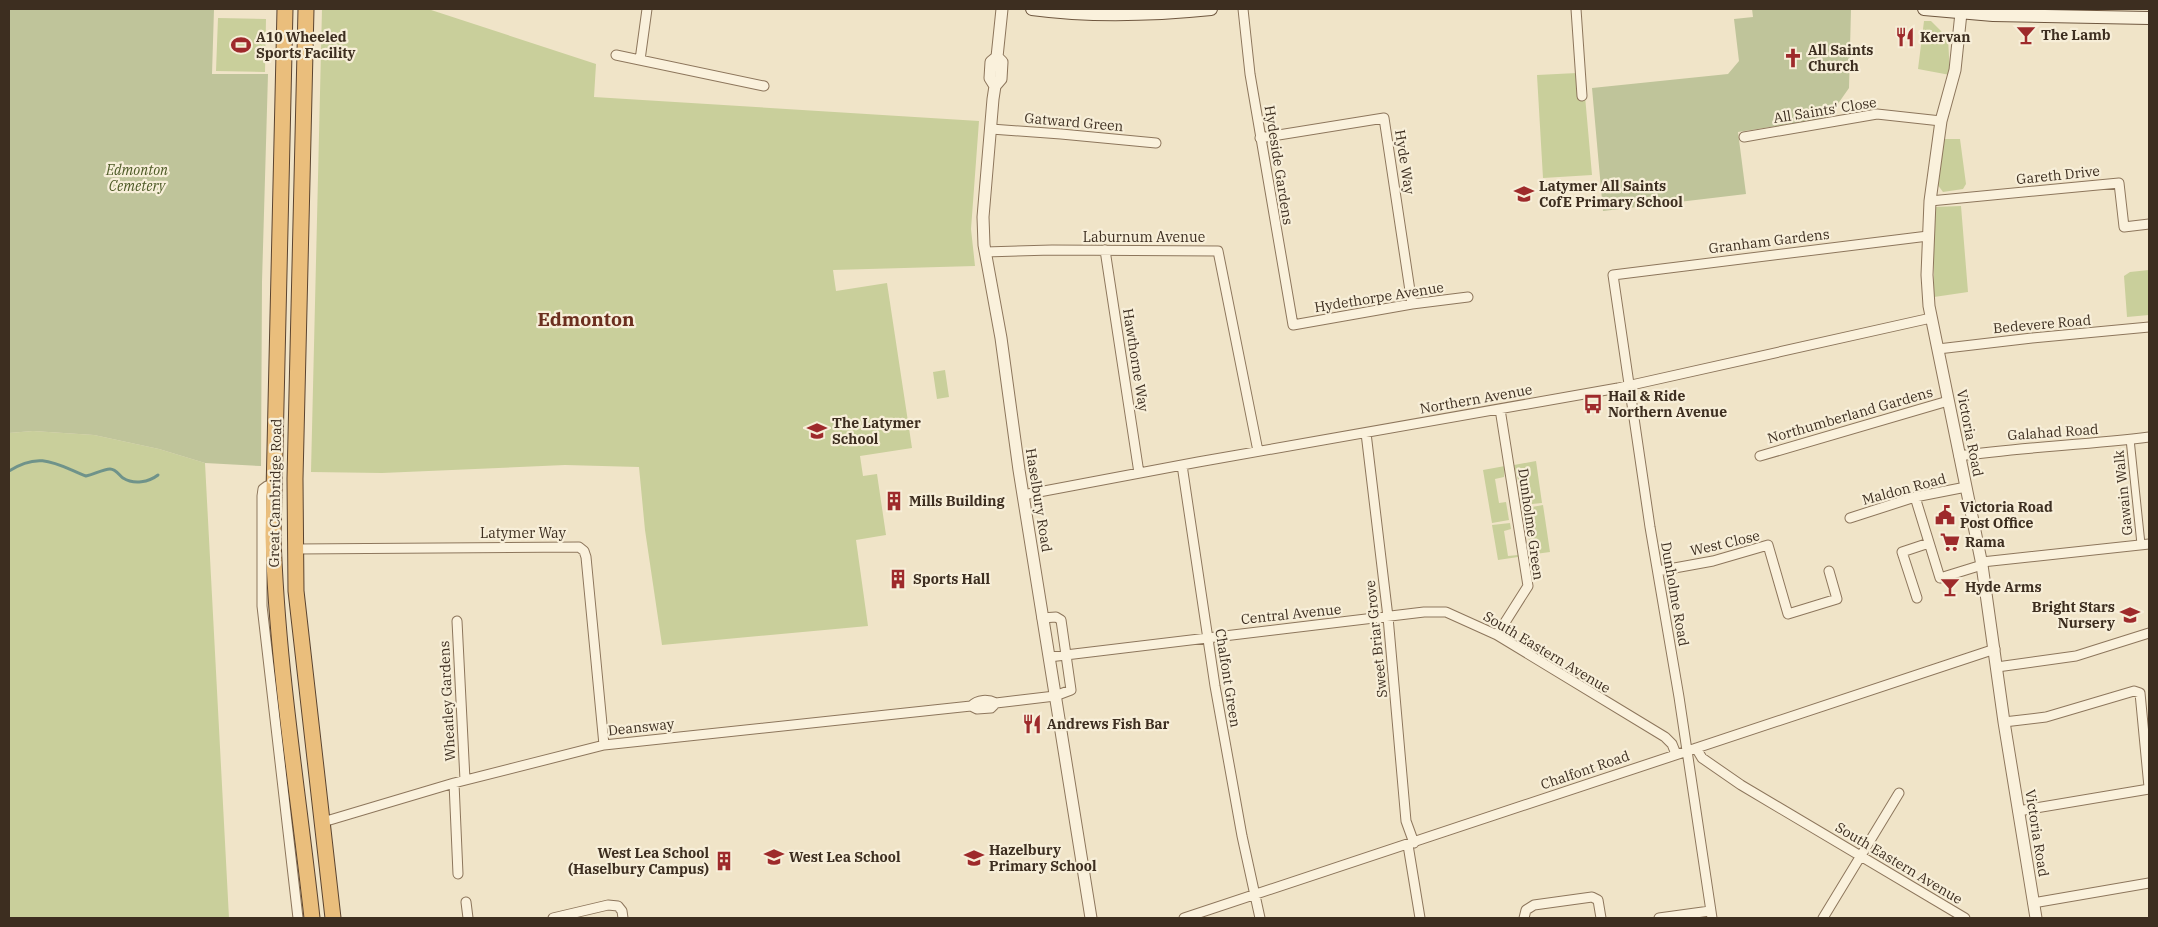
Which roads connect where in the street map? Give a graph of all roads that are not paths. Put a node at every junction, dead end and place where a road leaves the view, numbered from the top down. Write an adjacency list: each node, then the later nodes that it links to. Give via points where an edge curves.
1 (285, 9): 17 (highway, Great Cambridge Road)
2 (306, 9): 18 (highway, Great Cambridge Road)
3 (647, 9): 14 (street)
4 (1002, 9): 20 (street, Haselbury Road, via 997,57 1002,62 1001,79 995,86)
5 (1041, 9): 10 (main road, via 1097,14)
6 (1211, 9): 10 (main road)
7 (1243, 9): 22 (street, Hydeside Gardens)
8 (1576, 9): 16 (street)
9 (1924, 9): 11 (main road)
10 (1161, 11)
11 (1961, 13): 12 (main road); 19 (street, Victoria Road, via 1955,70)
12 (2147, 15)
13 (616, 55): 14 (street)
14 (640, 60): 15 (street)
15 (764, 86)
16 (1582, 96)
17 (283, 112): 18 (highway); 48 (highway, Great Cambridge Road)
18 (304, 113): 54 (highway, Great Cambridge Road)
19 (1940, 121): 21 (street, All Saints' Close, via 1877,114); 24 (street, Victoria Road)
20 (991, 130): 23 (street, Gatward Green); 28 (street, Haselbury Road, via 983,217)
21 (1744, 136)
22 (1260, 138): 31 (street, Hyde Way, via 1384,118); 33 (street, Hydeside Gardens)
23 (1156, 144)
24 (1930, 201): 25 (street, Gareth Drive, via 2119,183 2124,227); 26 (street, Victoria Road)
25 (2149, 224)
26 (1928, 236): 29 (street, Granham Gardens); 32 (street, Victoria Road)
27 (1105, 250): 28 (street, Laburnum Avenue); 42 (street, Laburnum Avenue, via 1218,251); 46 (street, Hawthorne Way)
28 (985, 252): 49 (street, Haselbury Road, via 1001,338)
29 (1613, 275): 36 (street, Dunholme Road)
30 (1468, 297): 31 (street, Hydethorpe Avenue)
31 (1412, 304): 33 (street, Hydethorpe Avenue)
32 (1931, 318): 35 (street, Victoria Road); 36 (street, Northern Avenue)
33 (1293, 325)
34 (2149, 327): 35 (street, Bedevere Road)
35 (1938, 349): 37 (street, Victoria Road)
36 (1629, 386): 38 (street, Northern Avenue); 56 (street, Dunholme Road)
37 (1948, 400): 43 (street, Northumberland Gardens); 44 (street, Victoria Road)
38 (1500, 409): 39 (street, Northern Avenue); 63 (street, Dunholme Green, via 1528,586)
39 (1366, 432): 42 (street, Northern Avenue); 59 (street, Sweet Briar Grove)
40 (2149, 436): 41 (street, Galahad Road)
41 (2130, 439): 44 (street, Galahad Road); 53 (street, Gawain Walk)
42 (1258, 451): 45 (street, Northern Avenue)
43 (1760, 456)
44 (1959, 456): 47 (street, Victoria Road)
45 (1182, 465): 46 (street, Northern Avenue); 64 (street, Chalfont Green)
46 (1139, 473): 49 (street, Northern Avenue)
47 (1966, 486): 50 (street, Maldon Road); 55 (street, Victoria Road)
48 (274, 489): 89 (street, via 267,486 262,496 262,606); 90 (highway, Great Cambridge Road, via 275,593)
49 (1023, 495): 60 (street, Haselbury Road)
50 (1915, 497): 51 (street, Maldon Road); 52 (street)
51 (1850, 518)
52 (1929, 543): 55 (street, via 1940,578); 58 (street, via 1902,552)
53 (2145, 544): 55 (street)
54 (296, 549): 71 (street, Latymer Way, via 579,547 586,557); 79 (highway, Great Cambridge Road, via 301,649)
55 (1982, 564): 65 (street, Victoria Road)
56 (1658, 571): 57 (street, West Close, via 1713,561 1768,545 1788,614 1837,599); 72 (street, Dunholme Road)
57 (1829, 571)
58 (1917, 598)
59 (1388, 617): 63 (street, South Eastern Avenue, via 1446,612); 64 (street, Central Avenue); 80 (street, Sweet Briar Grove, via 1406,821)
60 (1042, 618): 66 (street, via 1060,618); 67 (street, Haselbury Road)
61 (457, 621): 74 (street, Wheatley Gardens)
62 (2149, 633): 68 (street, via 2076,656)
63 (1497, 635): 73 (street, South Eastern Avenue, via 1665,737)
64 (1206, 637): 66 (street, Central Avenue); 84 (street, Chalfont Green)
65 (1995, 650): 68 (street, Victoria Road); 72 (street, Chalfont Road)
66 (1066, 654): 67 (street, Central Avenue); 69 (street, via 1071,690)
67 (1049, 657): 69 (street, Haselbury Road)
68 (1997, 667): 70 (street, Victoria Road)
69 (1054, 696): 71 (street, Deansway, via 996,703 991,708 977,710 971,706); 94 (street, Haselbury Road)
70 (2004, 722): 76 (street, via 2046,717 2138,691); 78 (street, Victoria Road)
71 (604, 745): 74 (street, Deansway)
72 (1691, 750): 73 (street, Chalfont Road); 81 (street, South Eastern Avenue); 87 (street, Dunholme Road)
73 (1676, 754): 80 (street, Chalfont Road)
74 (465, 780): 75 (street, Deansway)
75 (454, 783): 79 (street, Deansway); 82 (street)
76 (2149, 788): 78 (street)
77 (1899, 793): 81 (street)
78 (2018, 811): 86 (street, Victoria Road)
79 (323, 822): 91 (highway, Great Cambridge Road)
80 (1411, 844): 84 (street, Chalfont Road); 97 (street, Sweet Briar Grove)
81 (1860, 856): 101 (street); 102 (street, South Eastern Avenue)
82 (458, 874)
83 (2149, 882): 86 (street)
84 (1255, 895): 95 (street, Chalfont Road); 96 (street, Chalfont Green)
85 (466, 902): 92 (street)
86 (2033, 903): 103 (street, Victoria Road)
87 (1711, 914): 100 (street)
88 (622, 915): 93 (street, via 618,906 608,905)
89 (298, 918)
90 (312, 918)
91 (333, 918)
92 (468, 918)
93 (553, 918)
94 (1091, 918)
95 (1184, 918)
96 (1260, 918)
97 (1420, 918)
98 (1524, 918): 99 (street, via 1526,910 1534,905 1592,897 1598,900)
99 (1601, 918)
100 (1659, 918)
101 (1823, 918)
102 (1965, 918)
103 (2036, 918)

